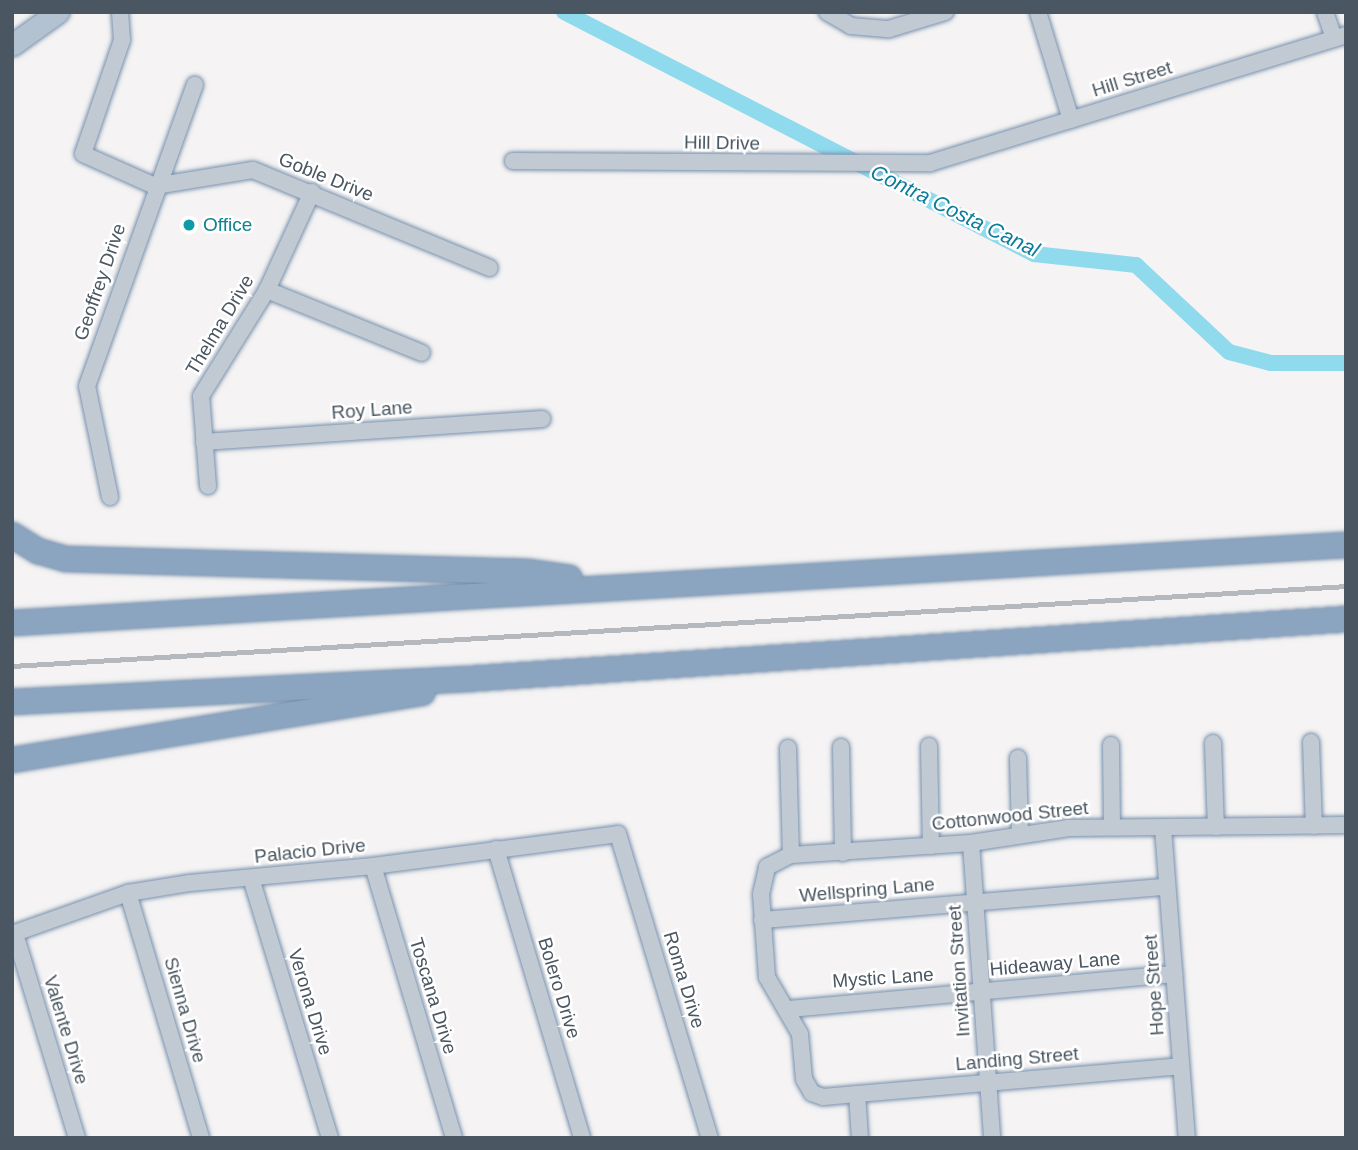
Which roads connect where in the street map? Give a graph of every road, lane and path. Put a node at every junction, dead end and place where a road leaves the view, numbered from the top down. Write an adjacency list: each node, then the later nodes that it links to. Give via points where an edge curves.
1 (58, 12): 8 (main road)
2 (120, 12): 13 (street, via 122,40 83,154)
3 (827, 12): 4 (street, via 851,26 889,29)
4 (945, 12)
5 (1038, 12): 10 (street)
6 (1325, 12): 7 (street)
7 (1340, 36): 10 (street, Hill Street)
8 (12, 45)
9 (195, 85): 13 (street, Geoffrey Drive)
10 (1071, 120): 12 (street, Hill Street)
11 (513, 161): 12 (street, Hill Drive, via 813,166)
12 (930, 163)
13 (155, 186): 14 (street, Goble Drive, via 253,170); 21 (street, Geoffrey Drive, via 87,386)
14 (312, 192): 15 (street, Goble Drive); 16 (street, Thelma Drive)
15 (490, 268)
16 (267, 290): 17 (street); 19 (street, Thelma Drive, via 201,396)
17 (422, 353)
18 (542, 419): 19 (street, Roy Lane)
19 (204, 442): 20 (street, Thelma Drive)
20 (208, 486)
21 (110, 497)
22 (12, 535): 24 (highway, via 38,551 66,559 528,572)
23 (1346, 545): 24 (highway)
24 (626, 585): 26 (highway)
25 (1346, 619): 27 (highway)
26 (12, 623)
27 (467, 679): 28 (highway); 36 (highway, via 409,698)
28 (12, 702)
29 (1311, 742): 38 (street)
30 (1213, 743): 40 (street)
31 (1111, 745): 39 (street)
32 (929, 746): 45 (street)
33 (841, 747): 47 (street)
34 (788, 748): 48 (street)
35 (1018, 758): 42 (street)
36 (12, 760)
37 (1346, 825): 38 (street, Cottonwood Street)
38 (1314, 826): 40 (street, Cottonwood Street)
39 (1112, 827): 41 (street, Cottonwood Street); 42 (street, Cottonwood Street)
40 (1216, 827): 41 (street, Cottonwood Street)
41 (1163, 828): 51 (street, Hope Street)
42 (1020, 832): 44 (street, Cottonwood Street)
43 (618, 834): 46 (street, Palacio Drive); 67 (street, Roma Drive)
44 (971, 843): 45 (street, Cottonwood Street); 53 (street, Invitation Street)
45 (931, 846): 47 (street, Cottonwood Street)
46 (496, 849): 49 (street, Palacio Drive); 66 (street, Bolero Drive)
47 (844, 853): 48 (street, Cottonwood Street)
48 (791, 855): 54 (street, Cottonwood Street, via 766,867)
49 (373, 866): 50 (street, Palacio Drive); 65 (street, Toscana Drive)
50 (251, 878): 52 (street, Palacio Drive); 64 (street, Verona Drive)
51 (1167, 887): 53 (street, Wellspring Lane); 56 (street, Hope Street)
52 (128, 893): 55 (street, Palacio Drive); 63 (street, Sienna Drive)
53 (975, 903): 54 (street, Wellspring Lane); 57 (street, Invitation Street)
54 (762, 920): 58 (street, via 767,976)
55 (13, 934): 62 (street, Valente Drive)
56 (1174, 974): 57 (street, Hideaway Lane); 59 (street, Hope Street)
57 (981, 992): 58 (street, Mystic Lane); 60 (street, Invitation Street)
58 (789, 1009): 61 (street, Landing Street, via 800,1034 804,1079 812,1093)
59 (1181, 1066): 60 (street, Landing Street); 70 (street, Hope Street)
60 (988, 1083): 61 (street, Landing Street); 69 (street, Invitation Street)
61 (857, 1094): 68 (street)
62 (76, 1138)
63 (201, 1138)
64 (330, 1138)
65 (454, 1138)
66 (582, 1138)
67 (710, 1138)
68 (860, 1138)
69 (992, 1138)
70 (1187, 1138)

